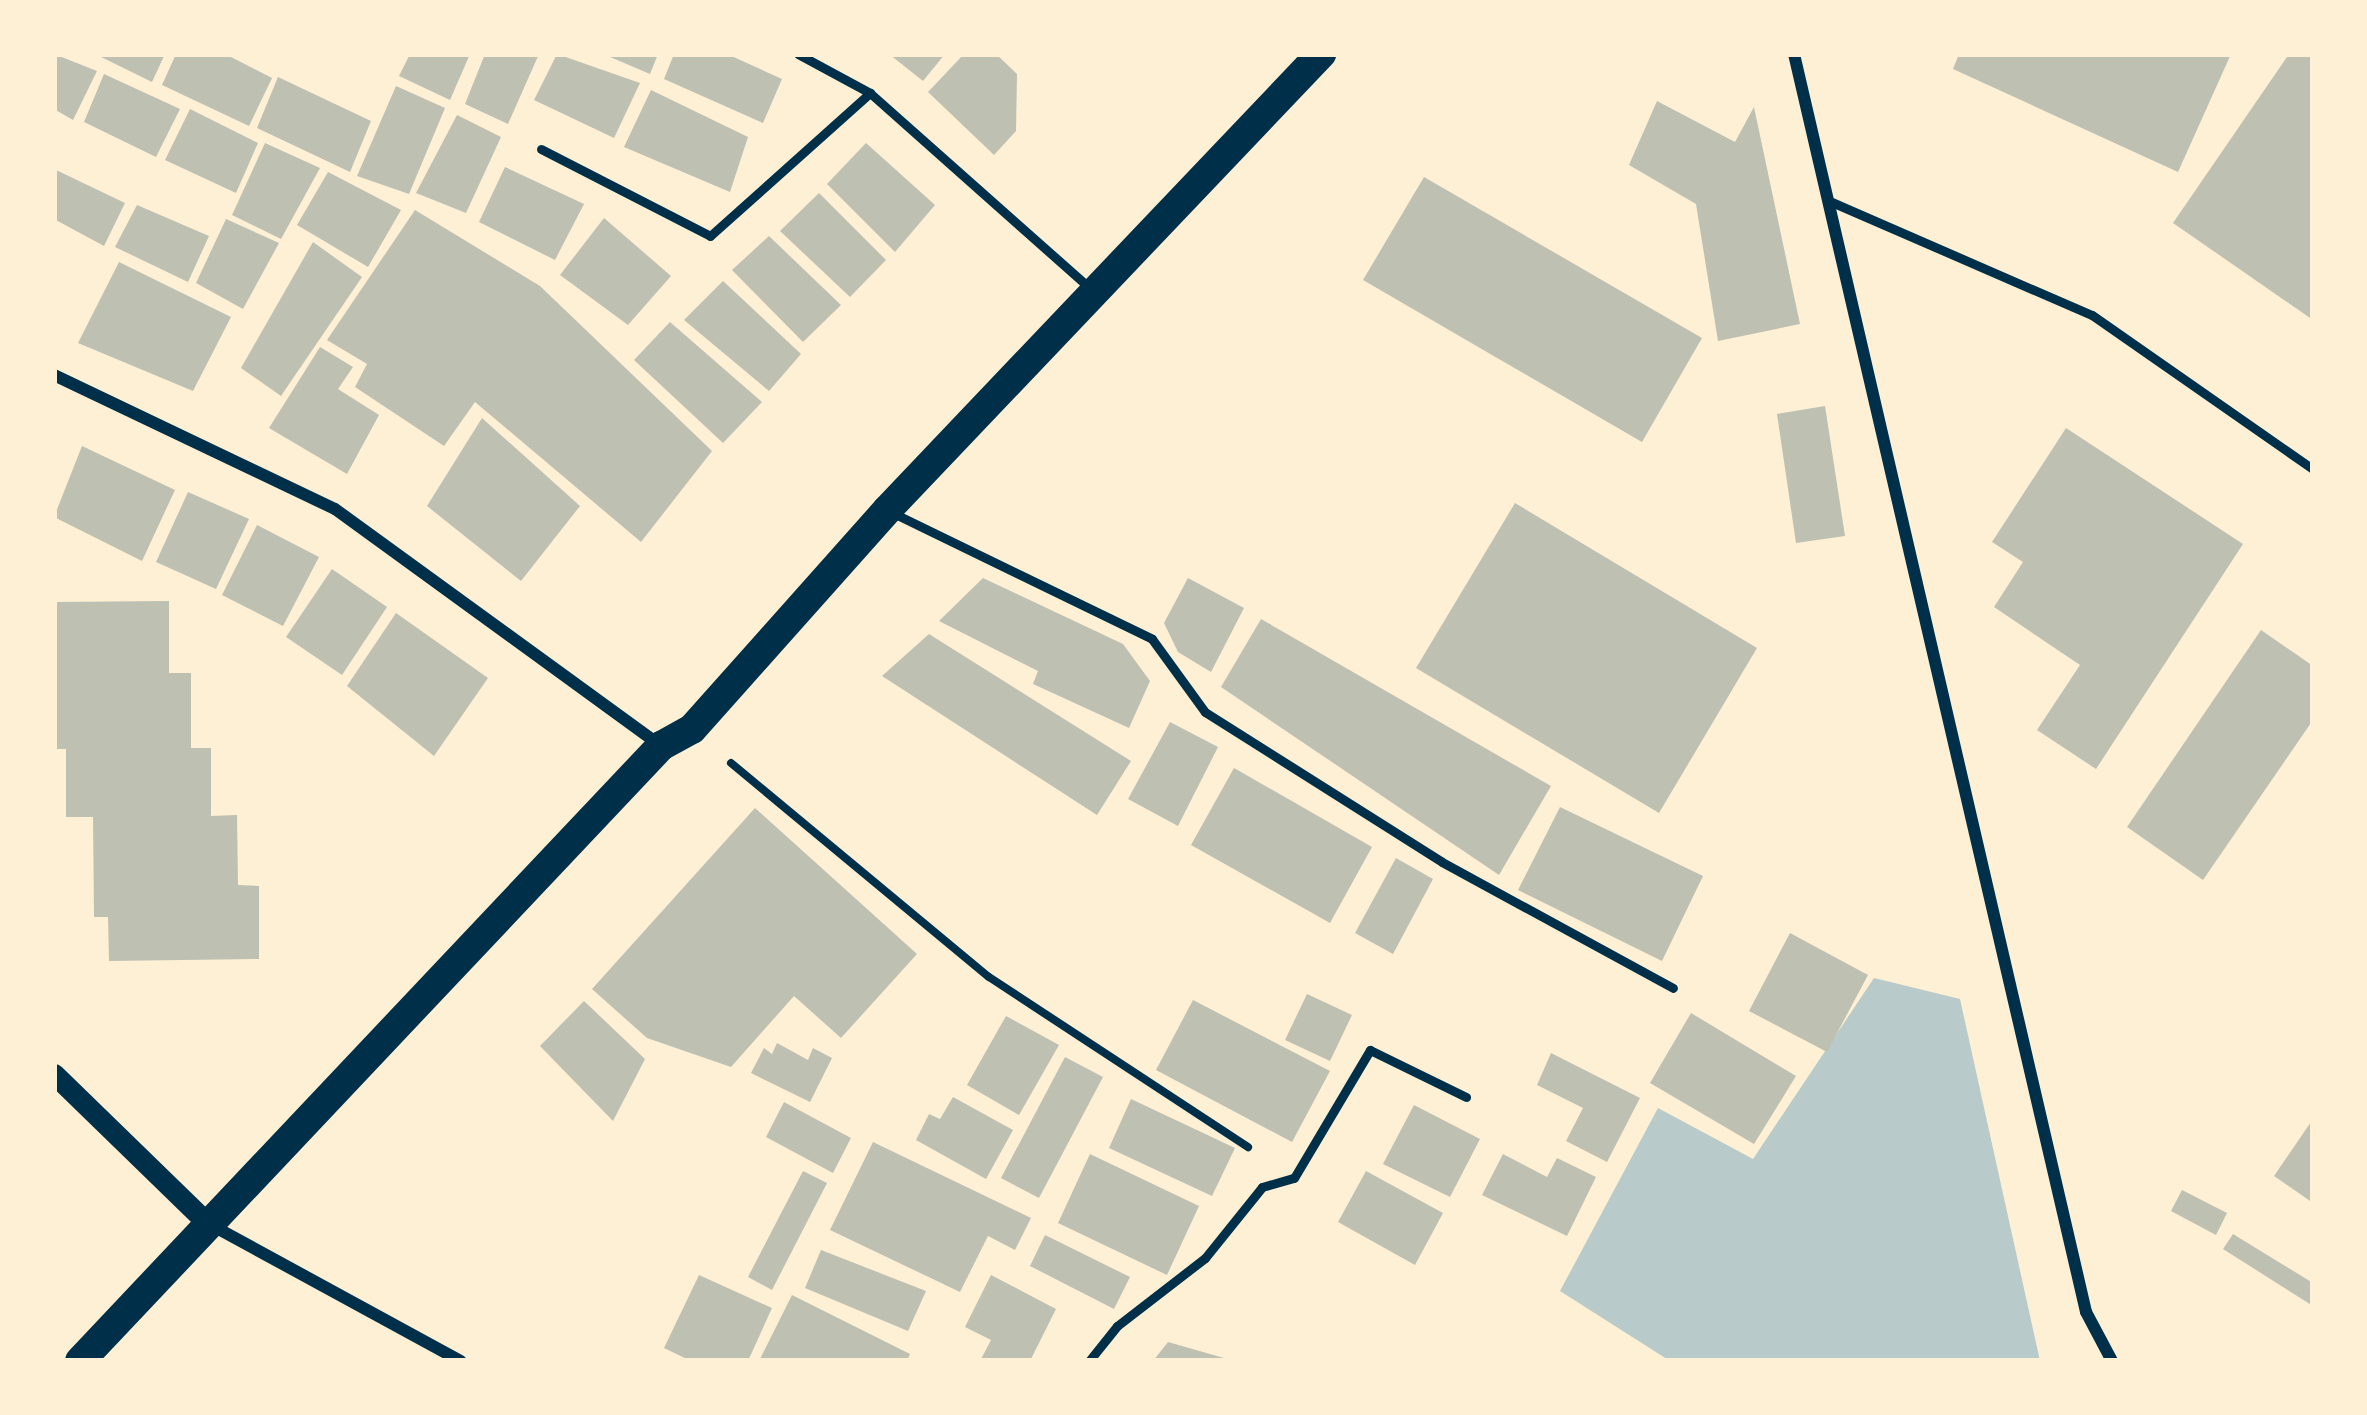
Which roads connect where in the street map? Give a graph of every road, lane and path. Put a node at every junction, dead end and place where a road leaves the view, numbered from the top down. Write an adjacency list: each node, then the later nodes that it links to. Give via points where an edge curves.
1 (798, 54): 4 (lane)
2 (1321, 54): 7 (main road)
3 (1794, 54): 6 (street)
4 (870, 93): 5 (lane, via 710,236); 7 (lane)
5 (541, 149)
6 (1826, 199): 9 (lane, via 2092,315); 21 (street, via 2086,1312)
7 (1094, 291): 10 (main road)
8 (54, 375): 12 (street, via 335,509)
9 (2313, 469)
10 (887, 510): 11 (main road); 13 (lane, via 1152,639 1205,712 1442,862)
11 (692, 729): 12 (main road); 16 (path, via 989,977)
12 (661, 746): 17 (main road)
13 (1673, 988)
14 (54, 1074): 17 (street)
15 (1466, 1097): 16 (lane, via 1370,1050)
16 (1294, 1178): 20 (lane, via 1262,1187 1205,1258 1117,1326)
17 (207, 1223): 18 (main road); 19 (street)
18 (80, 1361)
19 (460, 1361)
20 (1089, 1361)
21 (2112, 1361)

